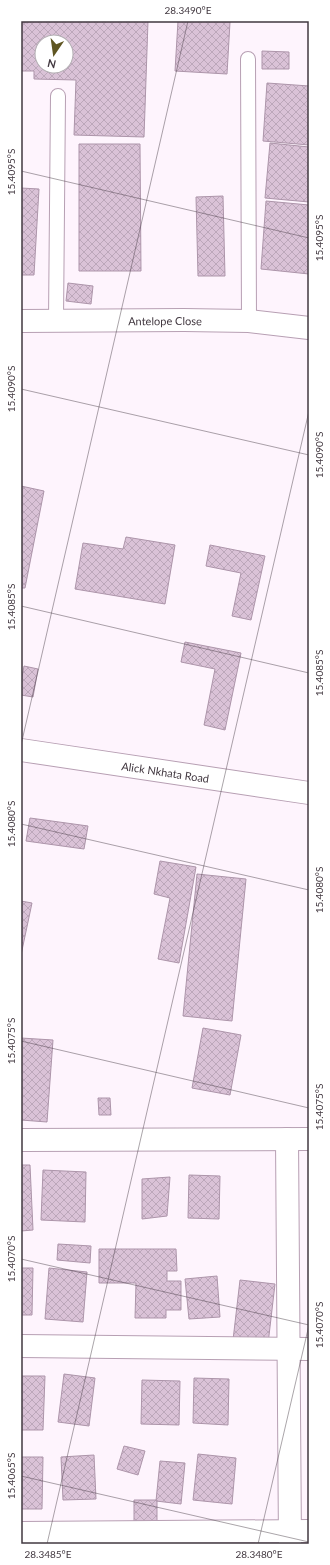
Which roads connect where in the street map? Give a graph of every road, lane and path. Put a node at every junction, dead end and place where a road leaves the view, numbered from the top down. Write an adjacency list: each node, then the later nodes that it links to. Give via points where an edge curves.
1 (248, 59): 5 (lane)
2 (58, 96): 4 (lane)
3 (21, 321): 4 (street, Antelope Close)
4 (56, 321): 5 (street, Antelope Close)
5 (249, 321): 6 (street, Antelope Close)
6 (309, 328)
7 (21, 750): 8 (street, Alick Nkhata Road)
8 (309, 793)
9 (287, 1139): 10 (street); 11 (street); 13 (street)
10 (309, 1139)
11 (21, 1140)
12 (21, 1346): 13 (street)
13 (299, 1349): 15 (street)
14 (21, 1533): 15 (street)
15 (296, 1535)

